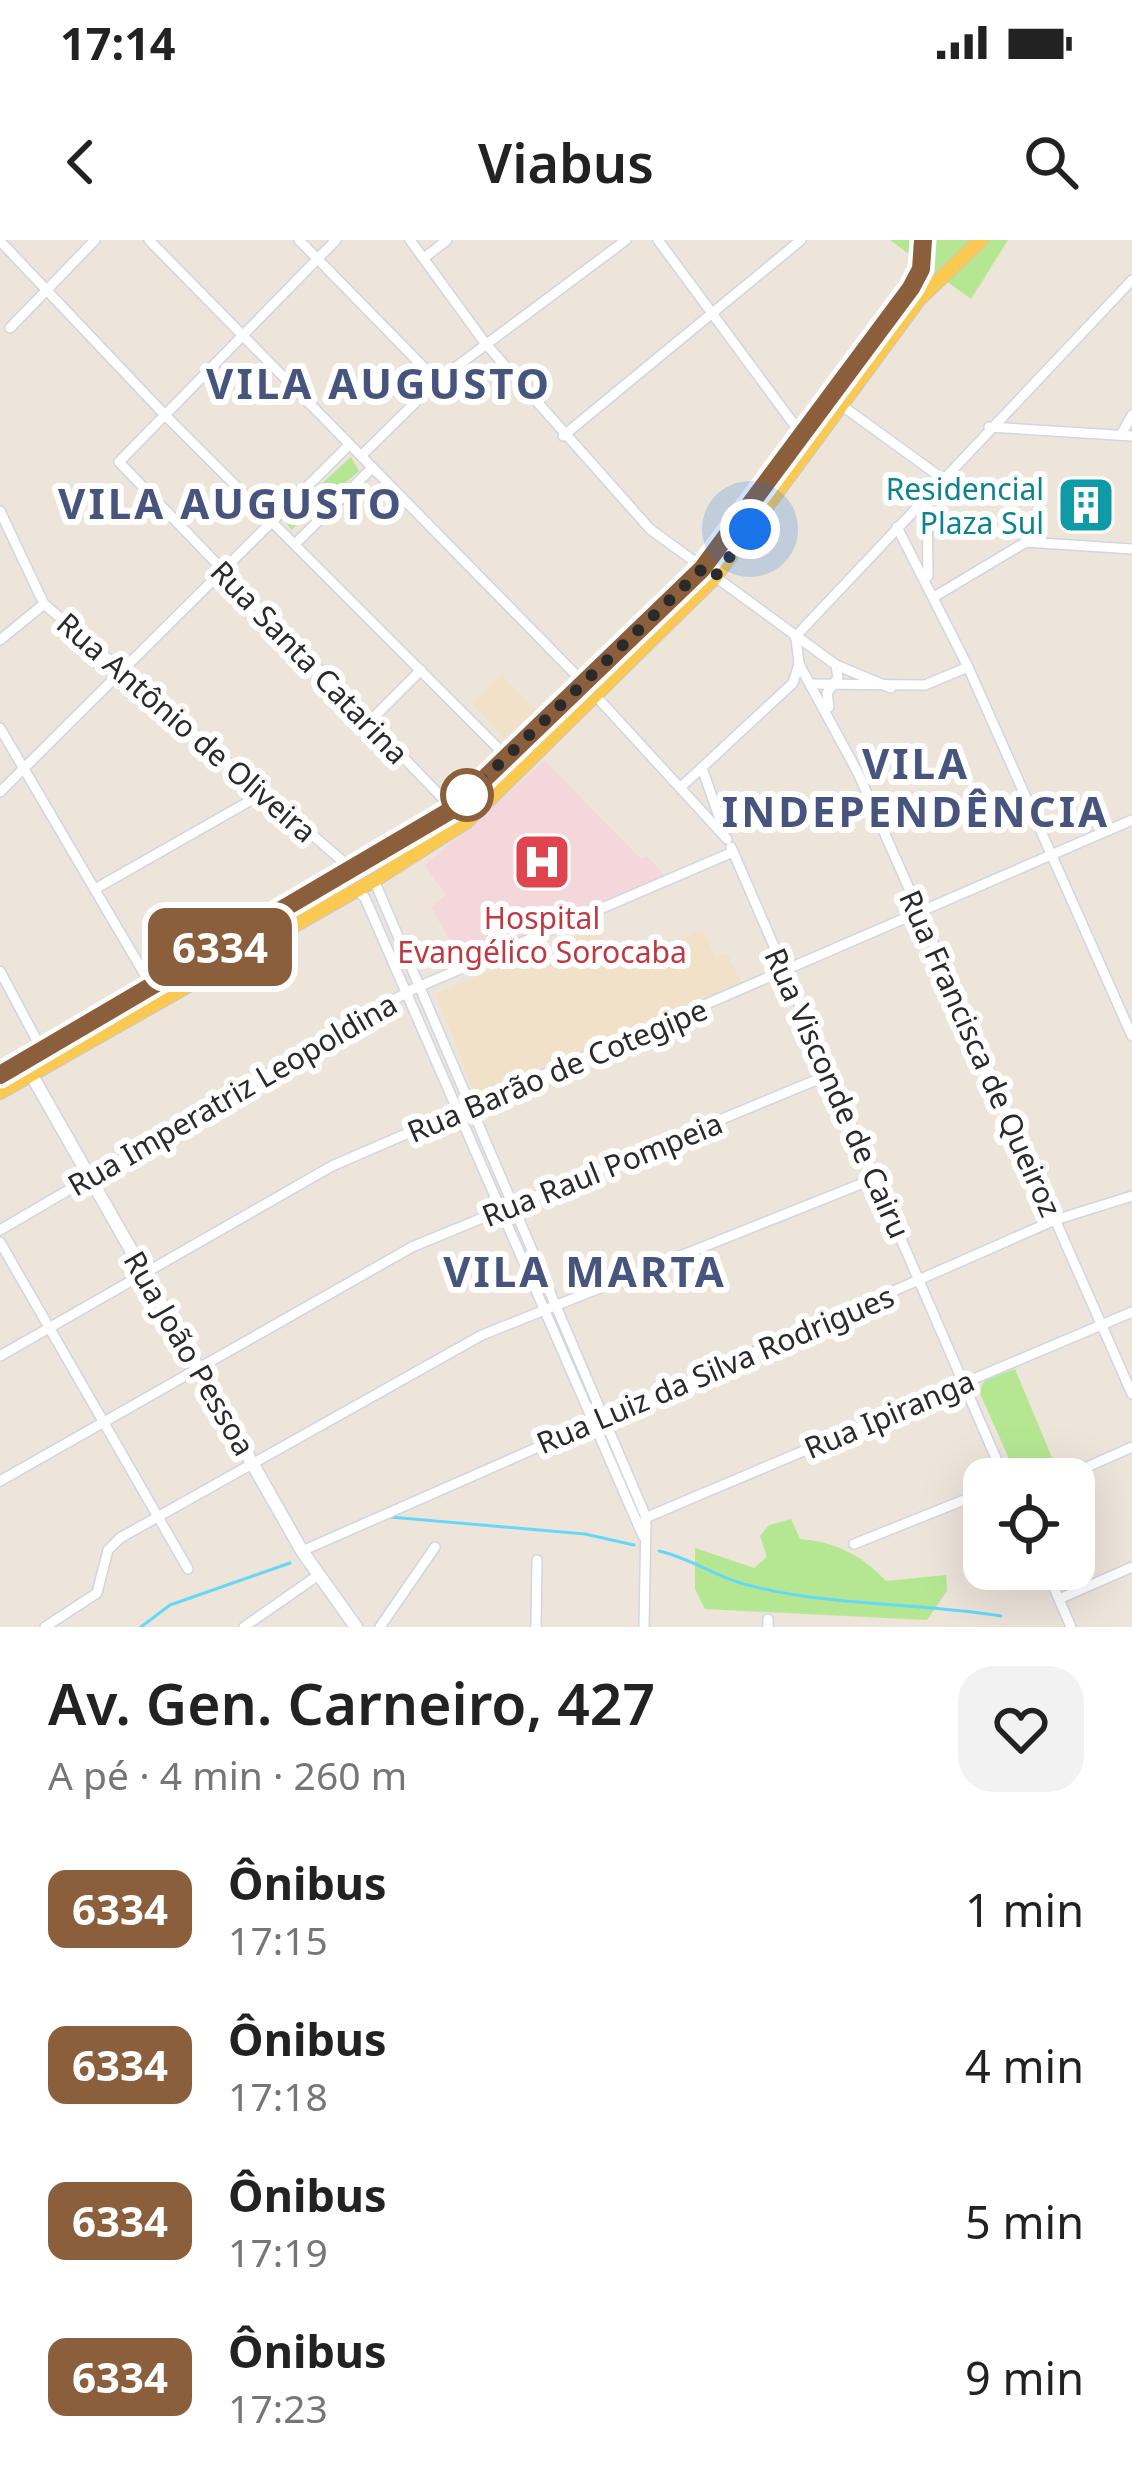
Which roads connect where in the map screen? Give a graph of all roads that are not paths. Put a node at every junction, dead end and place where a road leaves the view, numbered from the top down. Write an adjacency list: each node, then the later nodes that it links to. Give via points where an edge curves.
1 (95, 240): 17 (street)
2 (148, 240): 20 (street, Rua Visconde de Cairu)
3 (299, 240): 13 (street)
4 (336, 240): 13 (street)
5 (410, 240): 14 (street)
6 (447, 240): 14 (street)
7 (626, 240): 21 (street)
8 (658, 240): 18 (street)
9 (801, 240): 18 (street)
10 (981, 240): 15 (main road)
11 (0, 241): 17 (street)
12 (923, 241): 15 (main road, via 934,262); 28 (main road, via 921,269)
13 (316, 258): 20 (street); 22 (street)
14 (424, 258): 21 (street)
15 (959, 258): 23 (main road)
16 (1132, 280): 26 (street)
17 (45, 289): 19 (street); 24 (street)
18 (713, 313): 28 (street); 30 (street)
19 (10, 328)
20 (241, 333): 24 (street); 31 (street, Rua Visconde de Cairu)
21 (485, 343): 22 (street); 30 (street)
22 (437, 381): 32 (street)
23 (841, 405): 27 (main road); 34 (street)
24 (164, 414): 38 (street); 43 (street, Rua Santa Catarina, via 119,462)
25 (1132, 415): 29 (street)
26 (989, 427): 29 (street); 34 (street)
27 (822, 431): 28 (street); 44 (main road)
28 (801, 433): 44 (main road)
29 (1126, 435)
30 (563, 436): 44 (street, via 650,529)
31 (349, 445): 32 (street, Rua Visconde de Cairu); 38 (street)
32 (361, 456): 33 (street, Rua Visconde de Cairu)
33 (373, 468): 41 (street); 57 (street, Rua Visconde de Cairu)
34 (943, 479): 35 (street)
35 (927, 497): 37 (street); 40 (street)
36 (0, 511): 46 (street, Rua Antônio de Oliveira)
37 (908, 517): 39 (street); 40 (street)
38 (271, 521): 41 (street); 43 (street)
39 (898, 527): 45 (street); 47 (street)
40 (925, 538): 45 (street)
41 (295, 544): 55 (street)
42 (1132, 548): 45 (street, via 1026,542)
43 (222, 572): 56 (street); 64 (street, Rua Santa Catarina)
44 (708, 574): 48 (street); 57 (main road); 62 (main road)
45 (932, 592): 54 (street)
46 (44, 604): 49 (street); 56 (street, Rua Antônio de Oliveira)
47 (810, 622): 48 (street); 50 (street)
48 (795, 637): 50 (street); 52 (street)
49 (0, 640)
50 (807, 645): 51 (street)
51 (823, 656): 52 (street); 53 (street)
52 (800, 664): 58 (street); 59 (street)
53 (836, 665): 60 (street); 61 (street)
54 (968, 667): 61 (street, via 925,685); 76 (street)
55 (421, 670): 64 (street); 66 (street)
56 (119, 672): 68 (street); 71 (street, Rua Antônio de Oliveira)
57 (584, 682): 62 (street, Rua Visconde de Cairu); 66 (main road)
58 (793, 683): 59 (street); 67 (street)
59 (811, 684): 60 (street); 63 (street, Rua Francisca de Queiroz)
60 (830, 687): 61 (street); 63 (street, Rua Francisca de Queiroz)
61 (891, 688)
62 (597, 697): 69 (street, Rua Visconde de Cairu); 78 (main road, via 467,821)
63 (830, 712): 81 (street, Rua Francisca de Queiroz)
64 (369, 722): 72 (street, Rua Santa Catarina)
65 (0, 728): 68 (street)
66 (506, 756): 72 (main road)
67 (703, 768): 69 (street); 74 (street, Rua Visconde de Cairu)
68 (25, 769): 70 (street); 79 (street)
69 (681, 787): 74 (street, Rua Visconde de Cairu)
70 (0, 792)
71 (262, 794): 77 (street, Rua Antônio de Oliveira); 79 (street)
72 (453, 809): 77 (main road)
73 (1132, 820): 76 (street, Rua Barão de Cotegipe)
74 (727, 839): 75 (street, Rua Visconde de Cairu)
75 (733, 852): 83 (street, Rua Visconde de Cairu); 84 (street, Rua Imperatriz Leopoldina)
76 (1053, 856): 81 (street, Rua Barão de Cotegipe); 87 (street)
77 (353, 870): 85 (main road)
78 (374, 880): 80 (main road); 84 (street)
79 (95, 889): 85 (street, via 145,975)
80 (356, 890): 86 (street); 90 (main road)
81 (920, 915): 83 (street, Rua Barão de Cotegipe); 100 (street, Rua Francisca de Queiroz)
82 (0, 971): 88 (street)
83 (786, 972): 91 (street, Rua Visconde de Cairu); 93 (street, Rua Barão de Cotegipe)
84 (419, 986): 86 (street, Rua Imperatriz Leopoldina); 93 (street)
85 (142, 992): 88 (main road)
86 (407, 992): 94 (street); 95 (street, Rua Imperatriz Leopoldina)
87 (1132, 1036)
88 (42, 1050): 89 (main road)
89 (6, 1071): 90 (main road)
90 (31, 1074): 92 (main road); 95 (main road, Rua João Pessoa)
91 (831, 1074): 96 (street, Rua Visconde de Cairu); 98 (street, Rua Raul Pompeia)
92 (0, 1092)
93 (471, 1108): 94 (street, Rua Barão de Cotegipe); 98 (street)
94 (459, 1113): 99 (street); 103 (street, Rua Barão de Cotegipe, via 332,1166)
95 (90, 1178): 101 (street, Rua Imperatriz Leopoldina); 103 (main road, Rua João Pessoa)
96 (876, 1178): 104 (street, Rua Visconde de Cairu); 105 (street)
97 (1132, 1196): 100 (street, Rua Luiz da Silva Rodrigues)
98 (513, 1206): 99 (street, Rua Raul Pompeia); 105 (street)
99 (500, 1211): 107 (street); 111 (street, Rua Raul Pompeia, via 412,1247)
100 (1055, 1220): 104 (street, Rua Luiz da Silva Rodrigues); 108 (street, Rua Francisca de Queiroz)
101 (0, 1230)
102 (0, 1242): 109 (street)
103 (145, 1274): 109 (street, Rua Barão de Cotegipe); 111 (main road, Rua João Pessoa)
104 (920, 1280): 112 (street, Rua Visconde de Cairu); 114 (street, Rua Luiz da Silva Rodrigues)
105 (557, 1309): 107 (street); 114 (street)
106 (1132, 1312): 108 (street, Rua Ipiranga)
107 (544, 1314): 116 (street); 119 (street, via 482,1335)
108 (1102, 1325): 112 (street, Rua Ipiranga); 113 (street, Rua Francisca de Queiroz)
109 (50, 1328): 110 (street, Rua Barão de Cotegipe); 115 (street)
110 (0, 1356)
111 (199, 1369): 115 (street, Rua Raul Pompeia); 119 (main road, Rua João Pessoa)
112 (963, 1382): 118 (street, Rua Visconde de Cairu); 124 (street, Rua Ipiranga)
113 (1132, 1394)
114 (604, 1418): 116 (street, Rua Luiz da Silva Rodrigues); 124 (street)
115 (104, 1421): 121 (street, Rua Raul Pompeia); 123 (street)
116 (591, 1423): 125 (street); 129 (street, Rua Luiz da Silva Rodrigues)
117 (1132, 1447): 120 (street)
118 (997, 1458)
119 (253, 1462): 123 (street); 129 (main road, Rua João Pessoa)
120 (1095, 1463)
121 (0, 1481)
122 (963, 1500): 127 (street)
123 (157, 1516): 132 (street); 136 (street, via 108,1550 97,1593)
124 (646, 1517): 125 (street, Rua Ipiranga); 126 (street)
125 (634, 1521): 126 (street)
126 (644, 1537): 141 (street)
127 (854, 1544)
128 (435, 1546): 139 (street)
129 (302, 1551): 133 (main road, Rua João Pessoa)
130 (537, 1560): 140 (street)
131 (1132, 1567): 135 (street)
132 (188, 1569)
133 (317, 1576): 137 (street); 138 (main road, Rua João Pessoa)
134 (1055, 1590): 135 (street)
135 (1059, 1599): 142 (street)
136 (45, 1627)
137 (244, 1627)
138 (356, 1627)
139 (380, 1627)
140 (536, 1627)
141 (644, 1627)
142 (1071, 1627)

